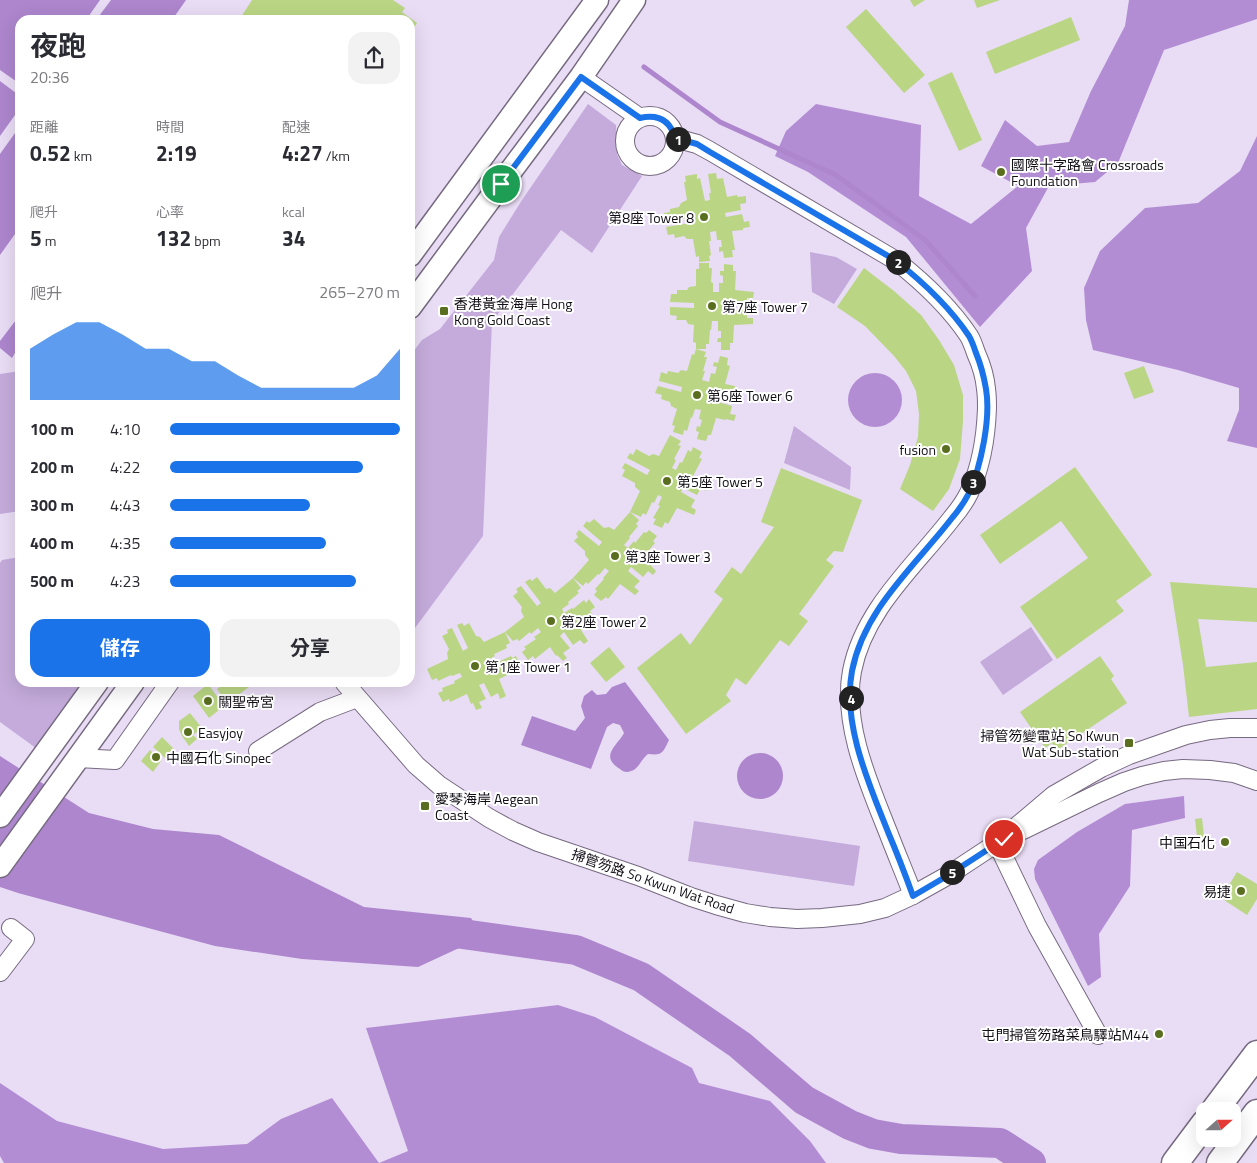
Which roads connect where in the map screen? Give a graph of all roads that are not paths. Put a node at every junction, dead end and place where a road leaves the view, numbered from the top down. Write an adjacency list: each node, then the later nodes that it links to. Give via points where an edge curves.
1 (597, 0): 6 (main road)
2 (634, 0): 3 (main road)
3 (581, 77): 4 (street); 7 (main road)
4 (640, 118): 5 (street, via 662,120 668,124); 5 (street, via 628,130 626,138 626,146 634,161 650,166 666,161)
5 (675, 138): 20 (street, via 697,144 895,260 955,317 970,337 981,364 987,391 985,434 968,494 953,517 886,596 863,635 852,671 851,716 859,751)
6 (415, 248)
7 (415, 300)
8 (93, 687): 17 (main road)
9 (129, 687): 15 (main road)
10 (166, 687): 15 (street, via 114,760)
11 (348, 687): 12 (street, 掃管笏路 So Kwun Wat Road)
12 (357, 698): 14 (street, via 320,712); 20 (street, 掃管笏路 So Kwun Wat Road, via 416,765 439,785 489,818 538,842 691,897 745,913 822,918 885,908)
13 (1257, 728): 18 (street, 掃管笏路 So Kwun Wat Road, via 1230,728 1186,735 1129,755 1054,796)
14 (258, 751)
15 (74, 764): 19 (main road)
16 (1257, 781): 18 (street, 掃管笏路 So Kwun Wat Road, via 1234,773 1210,770 1183,769 1142,776 1099,793)
17 (0, 816)
18 (1001, 841): 20 (street, 掃管笏路 So Kwun Wat Road); 23 (street, via 1037,926)
19 (0, 866)
20 (913, 896)
21 (11, 928): 22 (street, via 25,939)
22 (0, 972)
23 (1098, 1035)
24 (1257, 1054): 25 (highway)
25 (1221, 1102)
26 (1257, 1114): 29 (highway)
27 (1196, 1136): 28 (highway)
28 (1175, 1163)
29 (1220, 1163)

